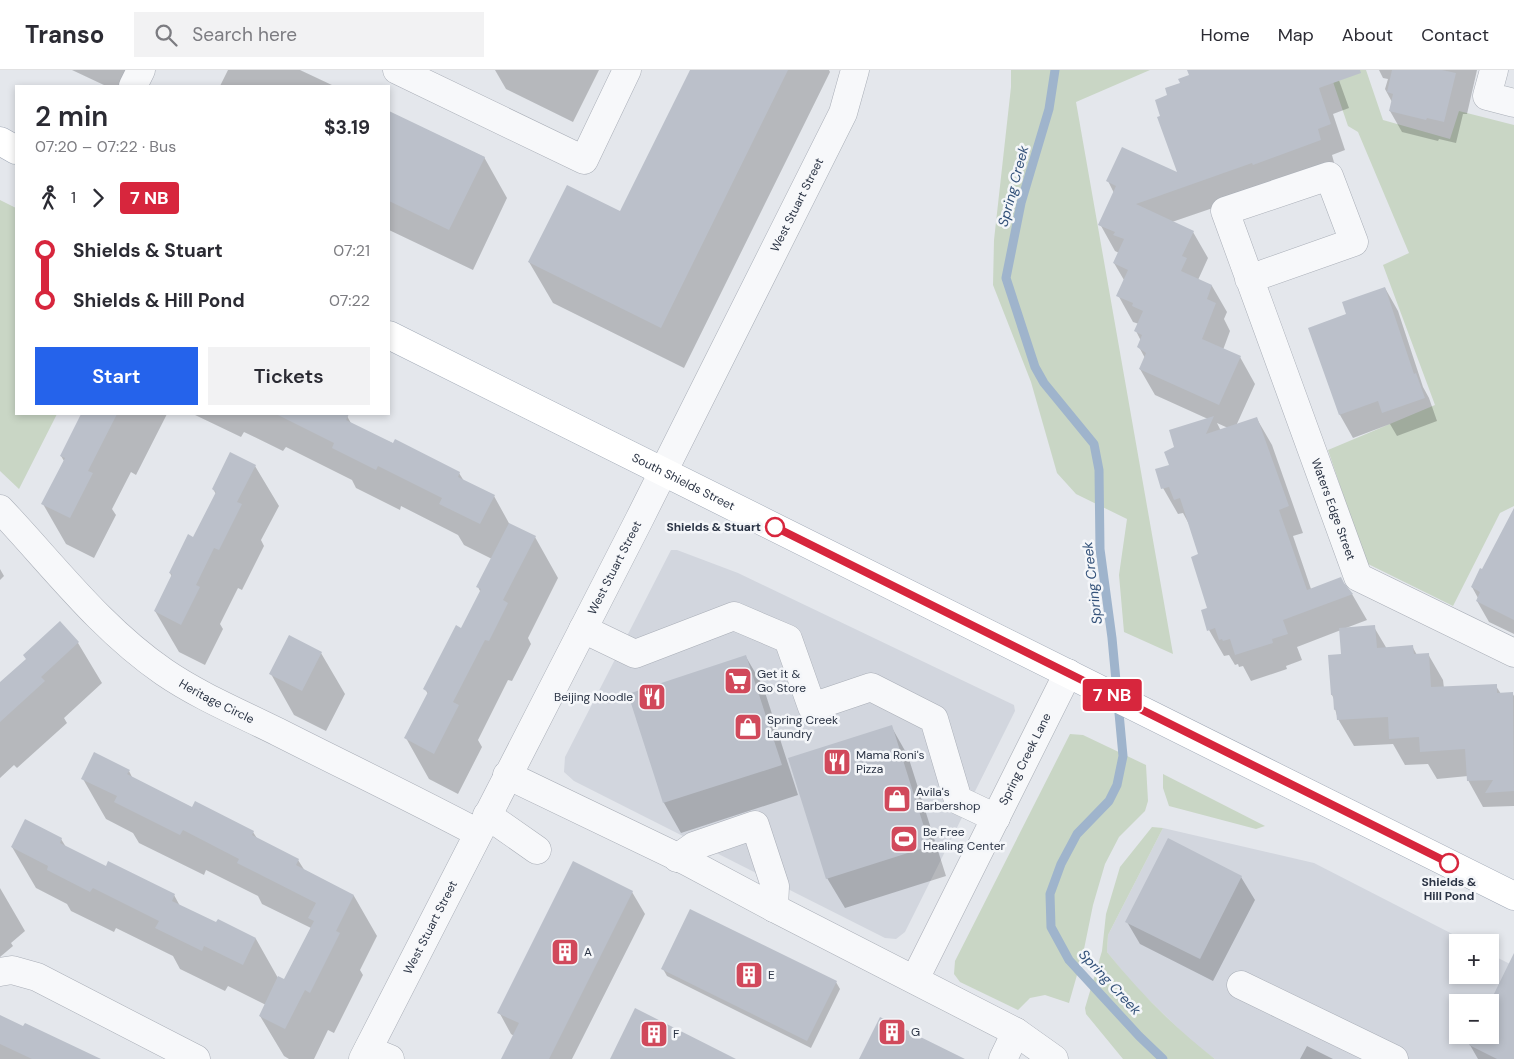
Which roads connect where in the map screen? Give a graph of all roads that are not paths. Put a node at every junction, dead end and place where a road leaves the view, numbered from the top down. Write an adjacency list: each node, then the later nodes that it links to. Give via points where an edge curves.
1 (142, 70): 6 (street)
2 (627, 70): 5 (street, via 584,160)
3 (855, 70): 12 (street, West Stuart Street, via 843,114)
4 (1494, 70): 7 (street, via 1487,96)
5 (409, 72)
6 (134, 85)
7 (1514, 103)
8 (0, 142): 9 (main road)
9 (15, 150)
10 (1249, 279): 10 (street, Waters Edge Street, via 1354,242 1329,176 1224,211); 15 (street, Waters Edge Street, via 1358,577)
11 (390, 335): 12 (main road, South Shields Street)
12 (663, 471): 14 (street, West Stuart Street); 16 (main road, South Shields Street)
13 (0, 509): 19 (street, Heritage Circle, via 96,616 164,672 197,692 392,788)
14 (583, 629): 17 (street, West Stuart Street); 18 (street, via 635,654 734,616 788,639 812,707 871,687 934,719 958,800)
15 (1514, 654)
16 (1068, 673): 18 (street, Spring Creek Lane); 22 (main road, South Shields Street)
17 (507, 775): 19 (street, West Stuart Street); 21 (street)
18 (996, 818): 25 (street, Spring Creek Lane)
19 (483, 824): 20 (street, Heritage Circle); 28 (street, West Stuart Street)
20 (537, 850)
21 (677, 858): 23 (street); 23 (street, via 694,846 755,826 775,886)
22 (1514, 896)
23 (774, 908): 25 (street)
24 (0, 972): 29 (street, via 12,970 38,978)
25 (915, 979): 27 (street)
26 (1241, 984): 32 (street)
27 (1016, 1032): 30 (street); 31 (street)
28 (374, 1056)
29 (196, 1059)
30 (1003, 1059)
31 (1054, 1059)
32 (1394, 1059)

